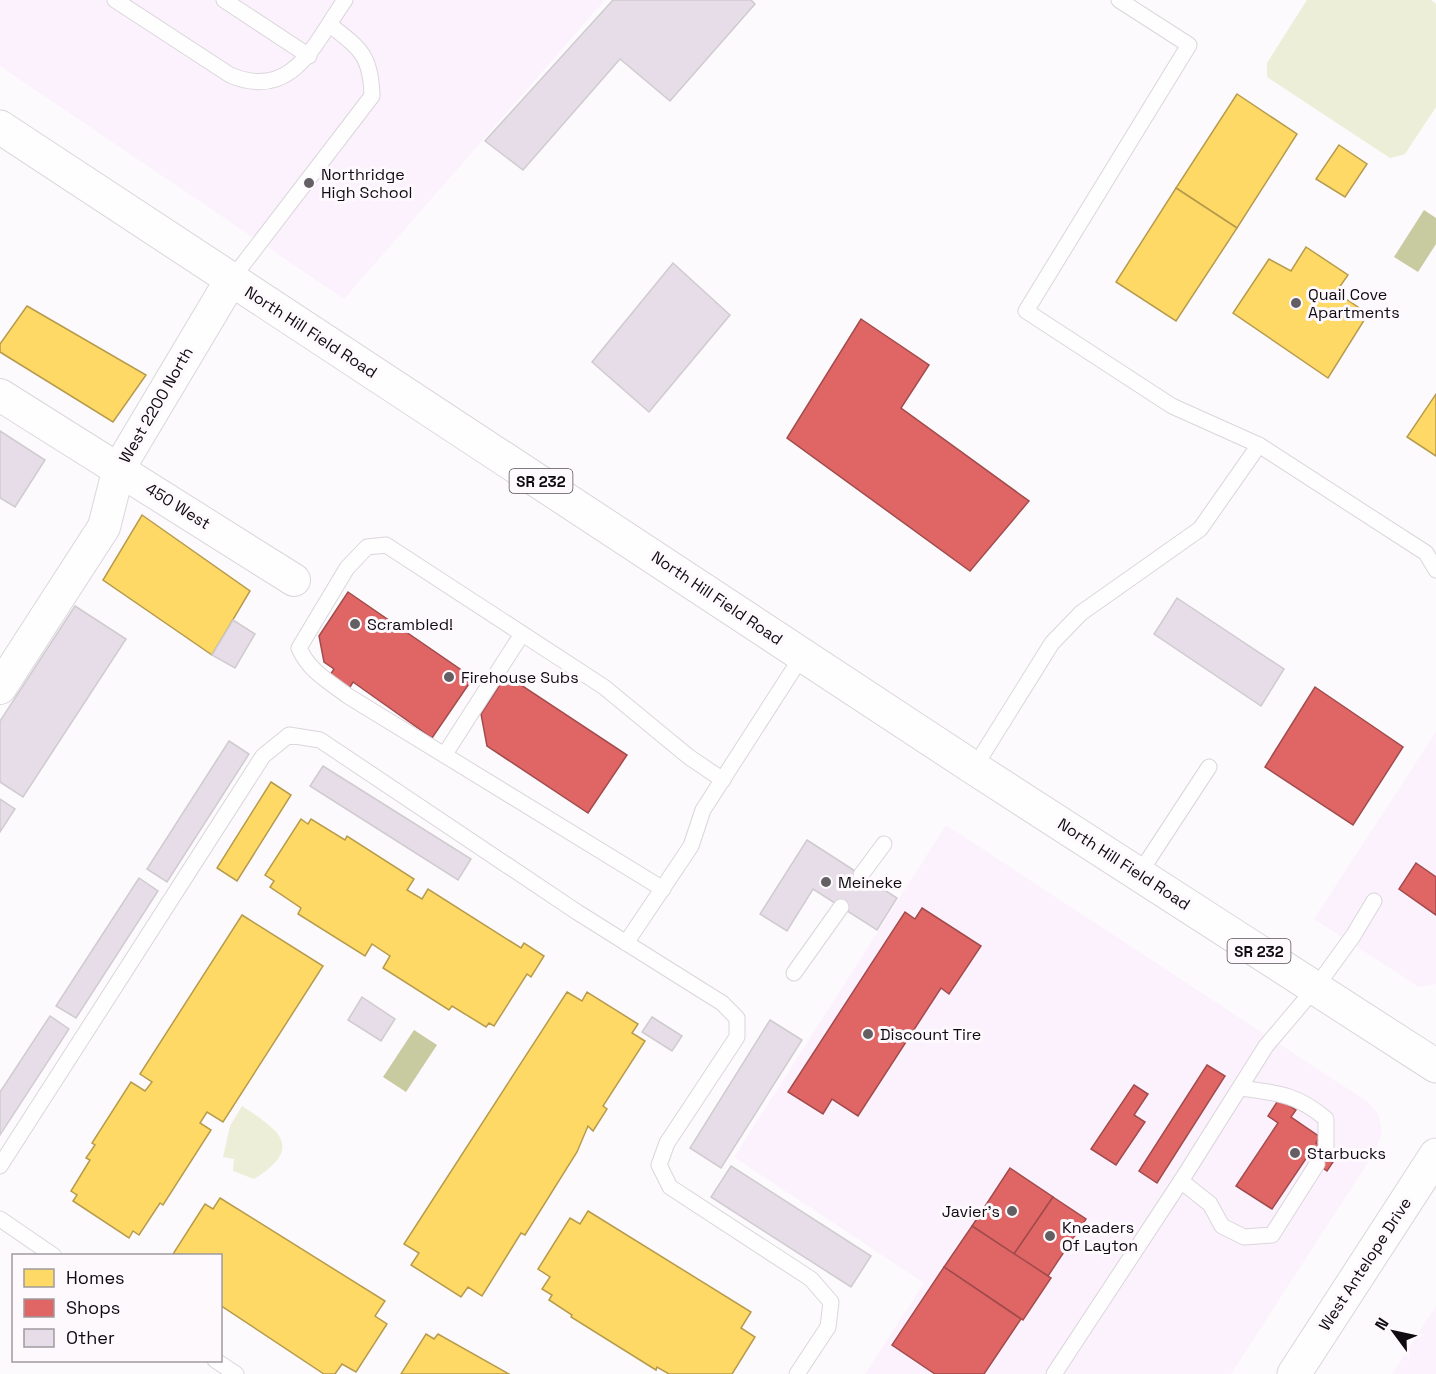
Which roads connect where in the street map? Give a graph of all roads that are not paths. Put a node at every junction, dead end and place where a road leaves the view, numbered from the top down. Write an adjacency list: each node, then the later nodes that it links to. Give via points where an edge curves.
1 (115, 0): 6 (lane, via 246,82 269,81 288,74)
2 (224, 0): 6 (lane)
3 (1119, 0): 10 (lane, via 1189,45 1026,310 1172,406)
4 (339, 2): 5 (lane)
5 (330, 26): 6 (lane); 8 (lane, via 357,46 371,70 372,96)
6 (309, 56)
7 (0, 127): 8 (main road, North Hill Field Road / SR 232)
8 (231, 280): 11 (street, West 2200 North); 15 (main road, North Hill Field Road / SR 232)
9 (0, 395): 11 (street, 450 West)
10 (1259, 445): 12 (lane, via 1426,553); 19 (lane, via 1200,529 1081,613 1052,643)
11 (119, 468): 13 (street, 450 West); 16 (street, West 2200 North, via 104,527)
12 (1436, 570)
13 (294, 580)
14 (522, 634): 17 (lane); 17 (lane, via 386,545 367,547 347,568 299,648 305,663 348,696); 20 (lane, via 604,687)
15 (802, 656): 19 (main road, North Hill Field Road / SR 232); 20 (lane)
16 (0, 688)
17 (445, 754): 24 (lane)
18 (1209, 767): 22 (lane)
19 (974, 768): 22 (main road, North Hill Field Road / SR 232)
20 (723, 780): 24 (lane, via 703,810 691,846)
21 (884, 844): 23 (lane)
22 (1139, 874): 29 (main road, North Hill Field Road / SR 232)
23 (861, 875)
24 (663, 889): 27 (lane)
25 (1374, 901): 29 (lane)
26 (841, 907): 28 (lane)
27 (626, 943): 35 (lane, via 320,740 289,735 263,756); 41 (lane, via 722,1003 737,1018 737,1037 667,1143 659,1165 670,1187 811,1279 831,1302 828,1327)
28 (794, 973)
29 (1316, 987): 30 (main road, North Hill Field Road / SR 232); 31 (lane, via 1266,1046)
30 (1436, 1066)
31 (1241, 1088): 32 (lane, via 1306,1102 1326,1119); 36 (lane)
32 (1326, 1149)
33 (1436, 1155): 43 (main road, West Antelope Drive)
34 (1317, 1164): 36 (lane, via 1272,1235 1244,1238 1222,1226 1210,1204)
35 (0, 1166)
36 (1181, 1182): 42 (lane)
37 (0, 1219): 38 (lane)
38 (51, 1254)
39 (219, 1362): 40 (lane)
40 (236, 1374)
41 (797, 1374)
42 (1054, 1374)
43 (1294, 1374)

